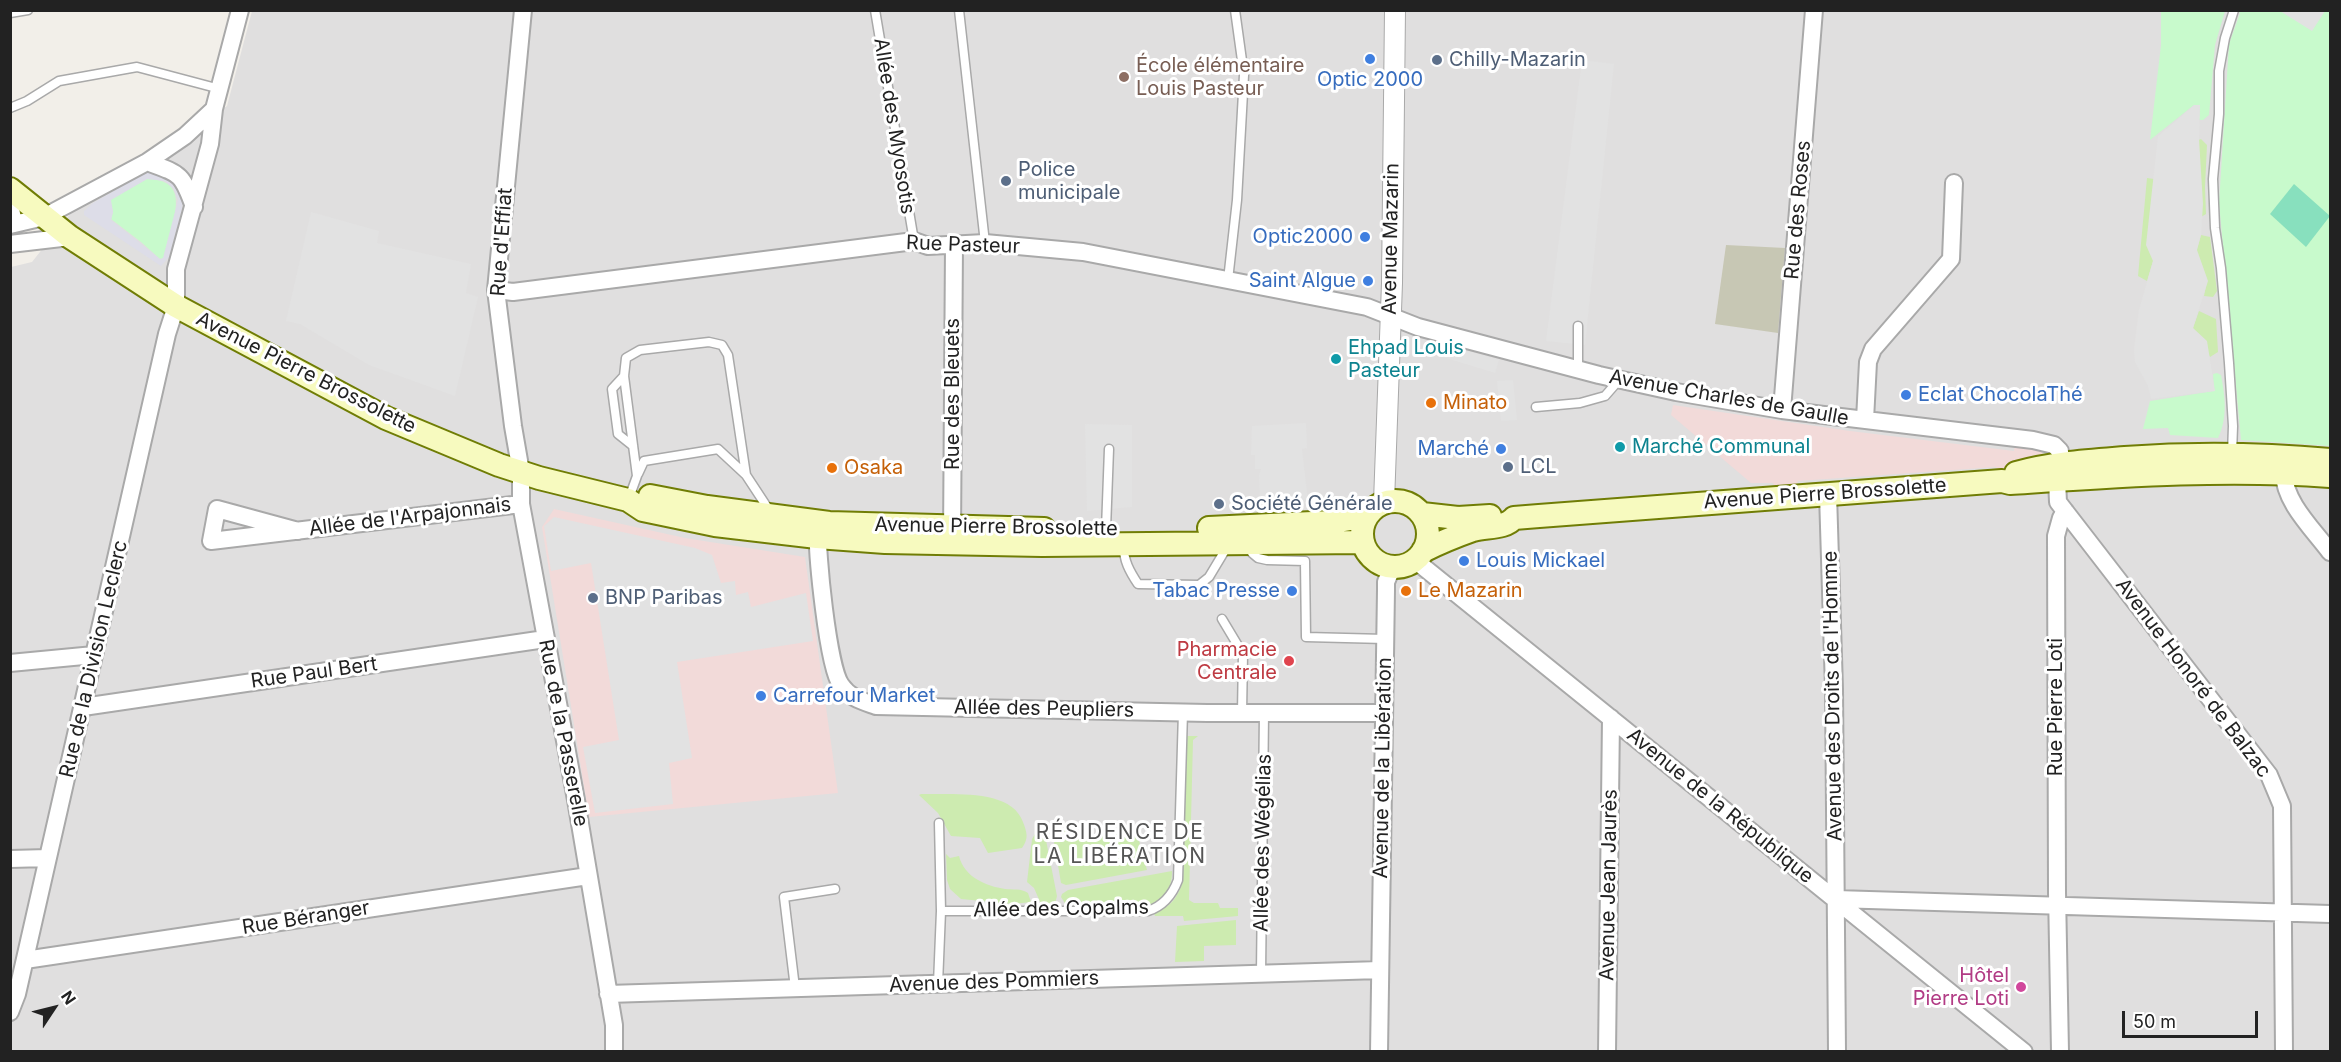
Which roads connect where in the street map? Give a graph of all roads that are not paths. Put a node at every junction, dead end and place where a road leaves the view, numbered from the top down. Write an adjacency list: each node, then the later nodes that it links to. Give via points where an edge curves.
1 (28, 10): 10 (lane)
2 (240, 10): 11 (street, Rue de la Division Leclerc)
3 (523, 10): 27 (street, Rue d'Effiat)
4 (875, 10): 22 (lane, Allée des Myosotis)
5 (959, 10): 23 (lane)
6 (1235, 10): 26 (lane, via 1244,75)
7 (1395, 10): 29 (street, Avenue Mazarin)
8 (1814, 10): 35 (street, Rue des Roses)
9 (2234, 10): 39 (lane, via 2220,71 2213,179)
10 (10, 13)
11 (220, 88): 12 (lane, via 136,67 59,81); 13 (street, Rue de la Division Leclerc)
12 (10, 108)
13 (214, 109): 14 (street, via 185,136); 18 (street, Rue de la Division Leclerc, via 210,144)
14 (147, 162): 18 (street, via 177,173 185,182); 19 (street)
15 (1954, 183): 36 (street, via 1951,259 1872,349)
16 (10, 189): 19 (main road, Avenue Pierre Brossolette)
17 (10, 205): 20 (street)
18 (194, 207): 28 (street, Rue de la Division Leclerc, via 176,269)
19 (45, 217): 20 (street); 21 (main road, Avenue Pierre Brossolette)
20 (12, 224)
21 (70, 237): 24 (street); 28 (main road, Avenue Pierre Brossolette)
22 (914, 241): 25 (street, Rue Pasteur, via 928,246); 27 (street, Rue Pasteur, via 513,292)
23 (984, 243): 25 (street, Rue Pasteur); 26 (street, Rue Pasteur, via 1083,252)
24 (10, 244)
25 (954, 245): 59 (street, Rue des Bleuets)
26 (1228, 280): 29 (street, Rue Pasteur, via 1367,307)
27 (496, 290): 42 (street, Rue d'Effiat)
28 (176, 306): 42 (main road, Avenue Pierre Brossolette, via 387,418); 69 (street, Rue de la Division Leclerc)
29 (1390, 316): 31 (street, Avenue Charles de Gaulle); 52 (street, Avenue Mazarin, via 1389,413)
30 (1578, 326): 31 (lane)
31 (1578, 370): 33 (street, Avenue Charles de Gaulle)
32 (624, 376): 37 (lane); 37 (lane, via 612,389 618,434); 45 (lane, via 626,358 640,350 710,342 722,345 729,355)
33 (1619, 380): 34 (lane, via 1605,396 1580,403); 35 (street, Avenue Charles de Gaulle)
34 (1536, 406)
35 (1782, 410): 36 (street, Avenue Charles de Gaulle)
36 (1865, 420): 48 (street, Avenue Charles de Gaulle, via 2054,445 2060,451)
37 (633, 446): 46 (lane)
38 (1109, 449): 60 (lane)
39 (2232, 454): 40 (main road); 43 (main road, via 2226,462); 48 (main road, via 2164,455)
40 (2331, 460)
41 (2331, 467): 44 (main road, via 2289,466)
42 (520, 472): 50 (main road, Avenue Pierre Brossolette); 51 (street, Rue de la Passerelle)
43 (2188, 472): 44 (main road); 48 (main road, Avenue Pierre Brossolette, via 2136,475)
44 (2284, 472): 47 (main road); 63 (street, via 2289,496)
45 (746, 475): 46 (lane, via 718,449 644,461); 55 (lane, via 769,510)
46 (637, 476): 50 (lane)
47 (2331, 476)
48 (2060, 489): 49 (main road, Avenue Pierre Brossolette, via 2002,481); 83 (street, Rue Pierre Loti, via 2061,518 2056,536); 85 (street, Avenue Honoré de Balzac, via 2269,775 2282,806)
49 (1828, 494): 54 (main road, Avenue Pierre Brossolette); 82 (street, Avenue des Droits de l'Homme)
50 (628, 500): 55 (main road, Avenue Pierre Brossolette, via 646,495)
51 (521, 504): 58 (street, Allée de l'Arpajonnais); 67 (street, Rue de la Passerelle)
52 (1375, 509): 53 (main road, via 1398,501); 56 (main road, Avenue Pierre Brossolette, via 1333,522); 61 (main road, via 1362,526)
53 (1422, 514): 54 (main road, Avenue Pierre Brossolette); 64 (main road, via 1428,533)
54 (1514, 518): 64 (main road, Avenue Pierre Brossolette, via 1509,524 1440,542)
55 (768, 524): 57 (main road, Avenue Pierre Brossolette)
56 (1275, 525): 60 (main road, Avenue Pierre Brossolette); 62 (main road)
57 (817, 530): 59 (main road, Avenue Pierre Brossolette, via 871,542); 72 (street, Allée des Peupliers, via 835,675 856,699 876,706)
58 (298, 531)
59 (952, 536): 60 (main road, Avenue Pierre Brossolette)
60 (1115, 539): 62 (main road, Avenue Pierre Brossolette); 62 (lane, via 1138,584 1199,585)
61 (1362, 542): 62 (main road, Avenue Pierre Brossolette); 65 (main road, via 1374,561)
62 (1241, 543): 68 (lane, via 1258,558 1305,561 1306,637)
63 (2331, 552)
64 (1420, 556): 65 (main road, via 1404,566); 76 (street, Avenue de la République)
65 (1392, 567): 68 (street, Avenue de la Libération, via 1386,582)
66 (1222, 619): 74 (lane, via 1243,654)
67 (545, 639): 71 (street, Rue Paul Bert); 80 (street, Rue de la Passerelle)
68 (1385, 639): 73 (street, Avenue de la Libération)
69 (94, 655): 70 (street); 71 (street, Rue de la Division Leclerc)
70 (10, 663)
71 (83, 707): 78 (street, Rue de la Division Leclerc)
72 (1183, 712): 74 (street, Allée des Peupliers); 84 (lane, Allée des Copalms, via 1179,869 1174,892 1166,901 1148,911)
73 (1384, 712): 75 (street, Allée des Peupliers); 88 (street, Avenue de la Libération)
74 (1242, 713): 75 (street, Allée des Peupliers)
75 (1264, 713): 89 (lane, Allée des Wégélias)
76 (1611, 718): 82 (street, Avenue de la République); 96 (street, Avenue Jean Jaurès)
77 (939, 823): 84 (lane)
78 (48, 858): 79 (street); 87 (street, Rue de la Division Leclerc)
79 (10, 859)
80 (588, 876): 87 (street, Rue Béranger); 92 (street, Rue de la Passerelle)
81 (835, 889): 91 (lane, via 784,897)
82 (1836, 899): 83 (street); 97 (street, Avenue des Droits de l'Homme); 98 (street, Avenue de la République)
83 (2057, 905): 85 (street); 99 (street, Rue Pierre Loti)
84 (941, 911): 90 (lane)
85 (2283, 912): 86 (street); 100 (street, Avenue Honoré de Balzac)
86 (2331, 914)
87 (25, 960): 93 (street, Rue de la Division Leclerc)
88 (1380, 970): 89 (street, Avenue des Pommiers); 95 (street, Avenue de la Libération)
89 (1261, 974): 90 (street, Avenue des Pommiers)
90 (938, 984): 91 (street, Avenue des Pommiers)
91 (795, 988): 92 (street, Avenue des Pommiers)
92 (608, 994): 94 (street, Rue de la Passerelle)
93 (10, 1012)
94 (614, 1052)
95 (1379, 1052)
96 (1607, 1052)
97 (1837, 1052)
98 (2024, 1052)
99 (2060, 1052)
100 (2284, 1052)

